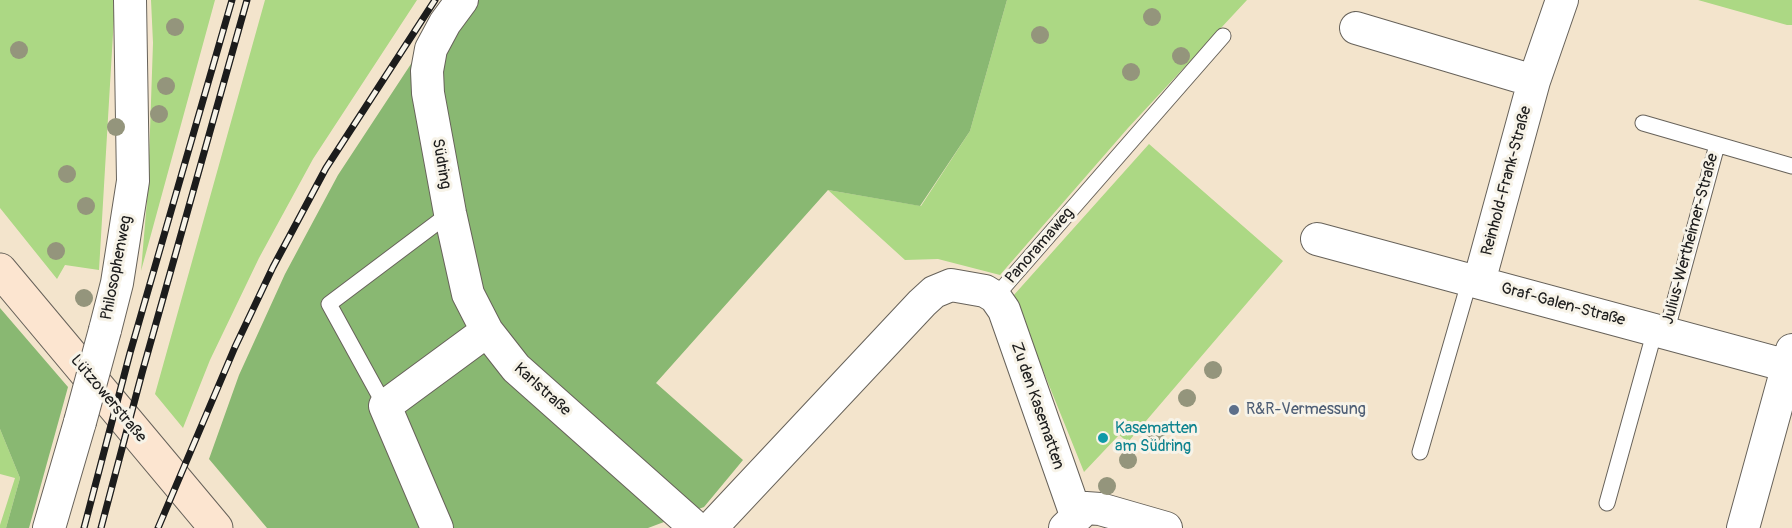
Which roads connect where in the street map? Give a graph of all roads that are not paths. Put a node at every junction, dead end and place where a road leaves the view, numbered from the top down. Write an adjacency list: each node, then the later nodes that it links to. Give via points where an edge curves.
1 (130, 0): 22 (street, Philosophenweg, bridge, via 133,181 117,283)
2 (462, 0): 10 (street, Südring, via 431,49 427,71)
3 (1562, 0): 6 (street, Reinhold-Frank-Straße)
4 (1356, 28): 6 (street)
5 (1223, 36): 14 (lane, Panoramaweg)
6 (1534, 81): 13 (street, Reinhold-Frank-Straße)
7 (1643, 123): 8 (lane, Julius-Wertheimer-Straße)
8 (1717, 145): 9 (lane, Julius-Wertheimer-Straße); 15 (lane, Julius-Wertheimer-Straße)
9 (1792, 166)
10 (450, 213): 16 (street, Südring, via 468,294); 18 (lane, via 329,304)
11 (1317, 239): 13 (street, Graf-Galen-Straße)
12 (0, 270): 23 (main road, Lützowerstraße)
13 (1475, 280): 15 (street, Graf-Galen-Straße); 19 (lane)
14 (996, 297): 21 (street, Zu den Kasematten, via 1004,310); 26 (street, Panoramaweg, via 951,285 934,292)
15 (1660, 331): 17 (street, Graf-Galen-Straße); 20 (lane)
16 (487, 332): 18 (street); 25 (street, Karlstraße, via 516,368)
17 (1791, 361): 28 (street)
18 (385, 406): 24 (street)
19 (1420, 452)
20 (1607, 503)
21 (1075, 517): 27 (street, via 1100,509)
22 (49, 528)
23 (216, 528)
24 (437, 528)
25 (696, 528)
26 (711, 528)
27 (1166, 528)
28 (1743, 528)

